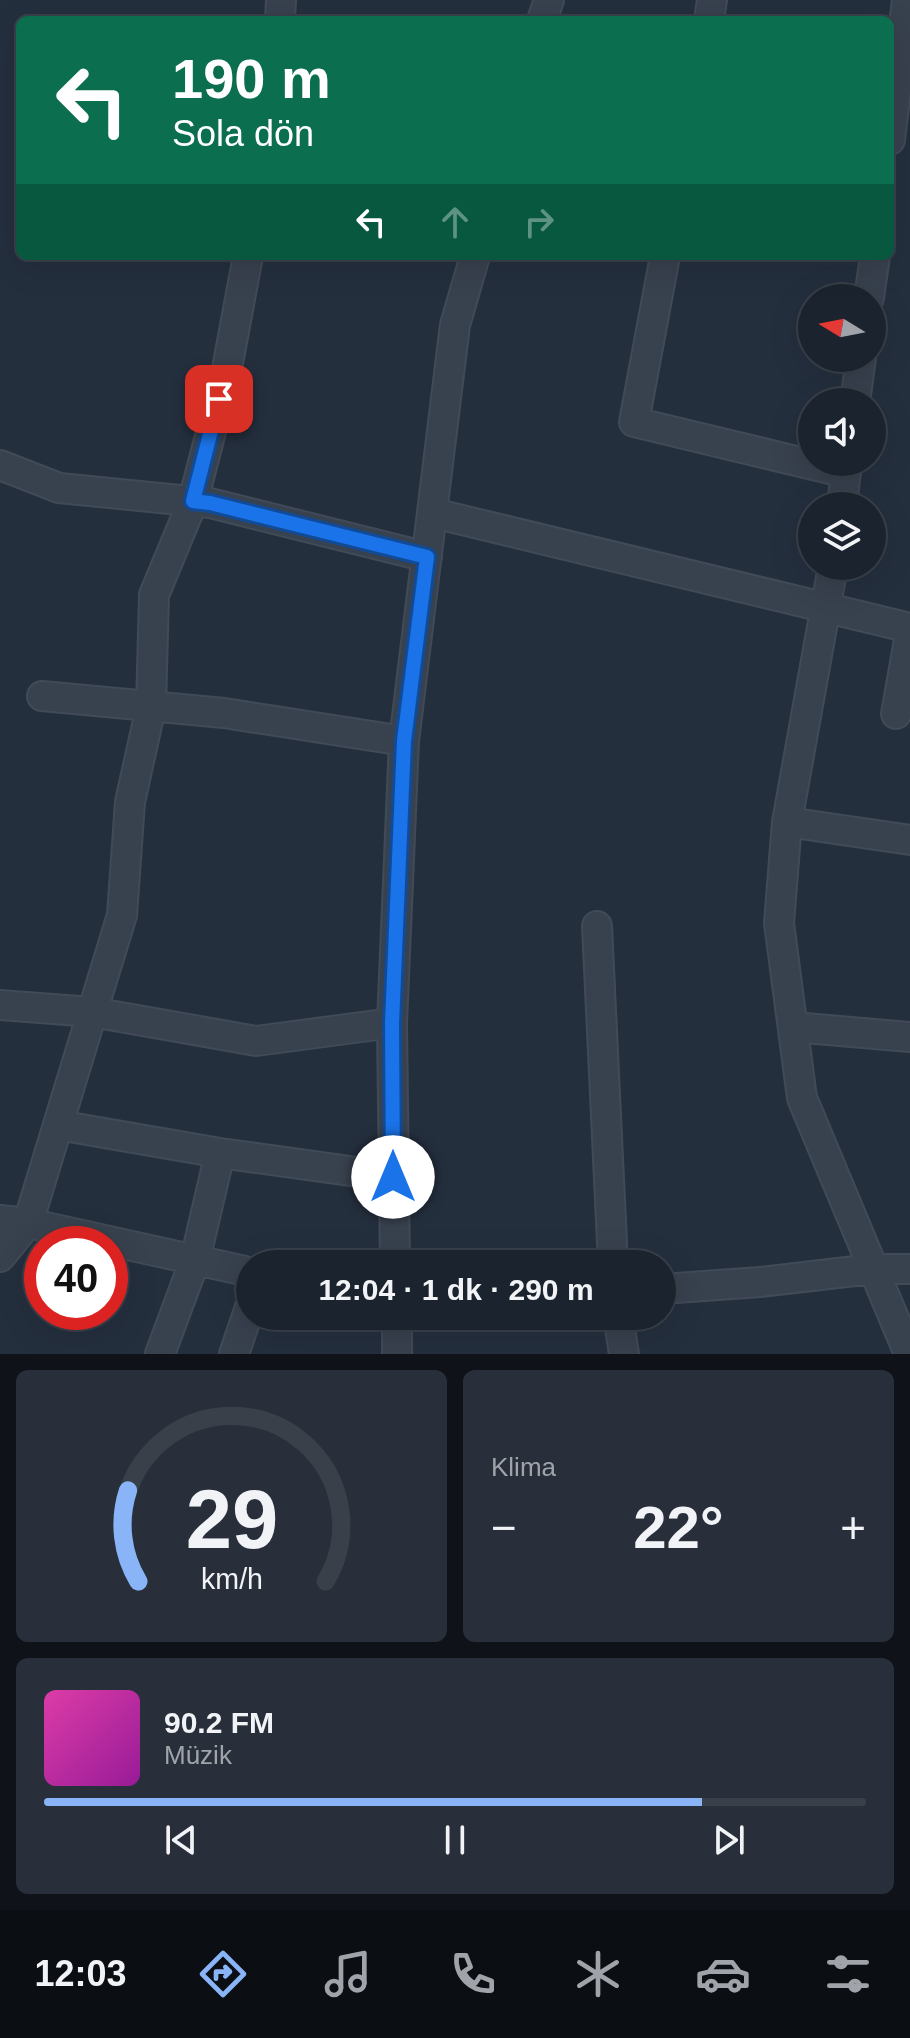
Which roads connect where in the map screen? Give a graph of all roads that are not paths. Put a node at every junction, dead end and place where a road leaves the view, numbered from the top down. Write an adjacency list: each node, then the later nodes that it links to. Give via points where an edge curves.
1 (907, 0): 2 (street)
2 (894, 107)
3 (247, 260): 10 (street, via 226,374)
4 (474, 260): 11 (street, via 455,325)
5 (664, 260): 8 (street, via 634,422)
6 (874, 260): 7 (street)
7 (871, 284)
8 (798, 457)
9 (0, 465): 10 (street, via 59,488)
10 (193, 501): 12 (street); 17 (street, via 154,595)
11 (433, 513): 12 (street); 14 (street)
12 (427, 557): 19 (street)
13 (831, 580): 14 (street)
14 (826, 608): 15 (street); 20 (street)
15 (910, 631): 18 (street)
16 (42, 696): 17 (street)
17 (151, 707): 19 (street); 24 (street, via 130,802 122,915)
18 (896, 714)
19 (404, 741): 25 (street)
20 (787, 822): 21 (street); 26 (street, via 779,923)
21 (910, 840)
22 (597, 926): 33 (street)
23 (0, 1005): 24 (street)
24 (92, 1012): 25 (street, via 256,1041); 28 (street)
25 (392, 1023): 30 (street)
26 (793, 1027): 27 (street); 37 (street, via 802,1098)
27 (910, 1037)
28 (58, 1125): 29 (street); 31 (street)
29 (220, 1153): 30 (street); 35 (street)
30 (393, 1177): 32 (street)
31 (14, 1222): 34 (street); 35 (street)
32 (395, 1250)
33 (612, 1250)
34 (0, 1257)
35 (195, 1260): 36 (street); 43 (street)
36 (236, 1269)
37 (872, 1269): 38 (street); 39 (street); 47 (street)
38 (910, 1269)
39 (676, 1288)
40 (242, 1330): 44 (street)
41 (397, 1330): 45 (street)
42 (620, 1330): 46 (street)
43 (160, 1354)
44 (234, 1354)
45 (397, 1354)
46 (624, 1354)
47 (909, 1354)

